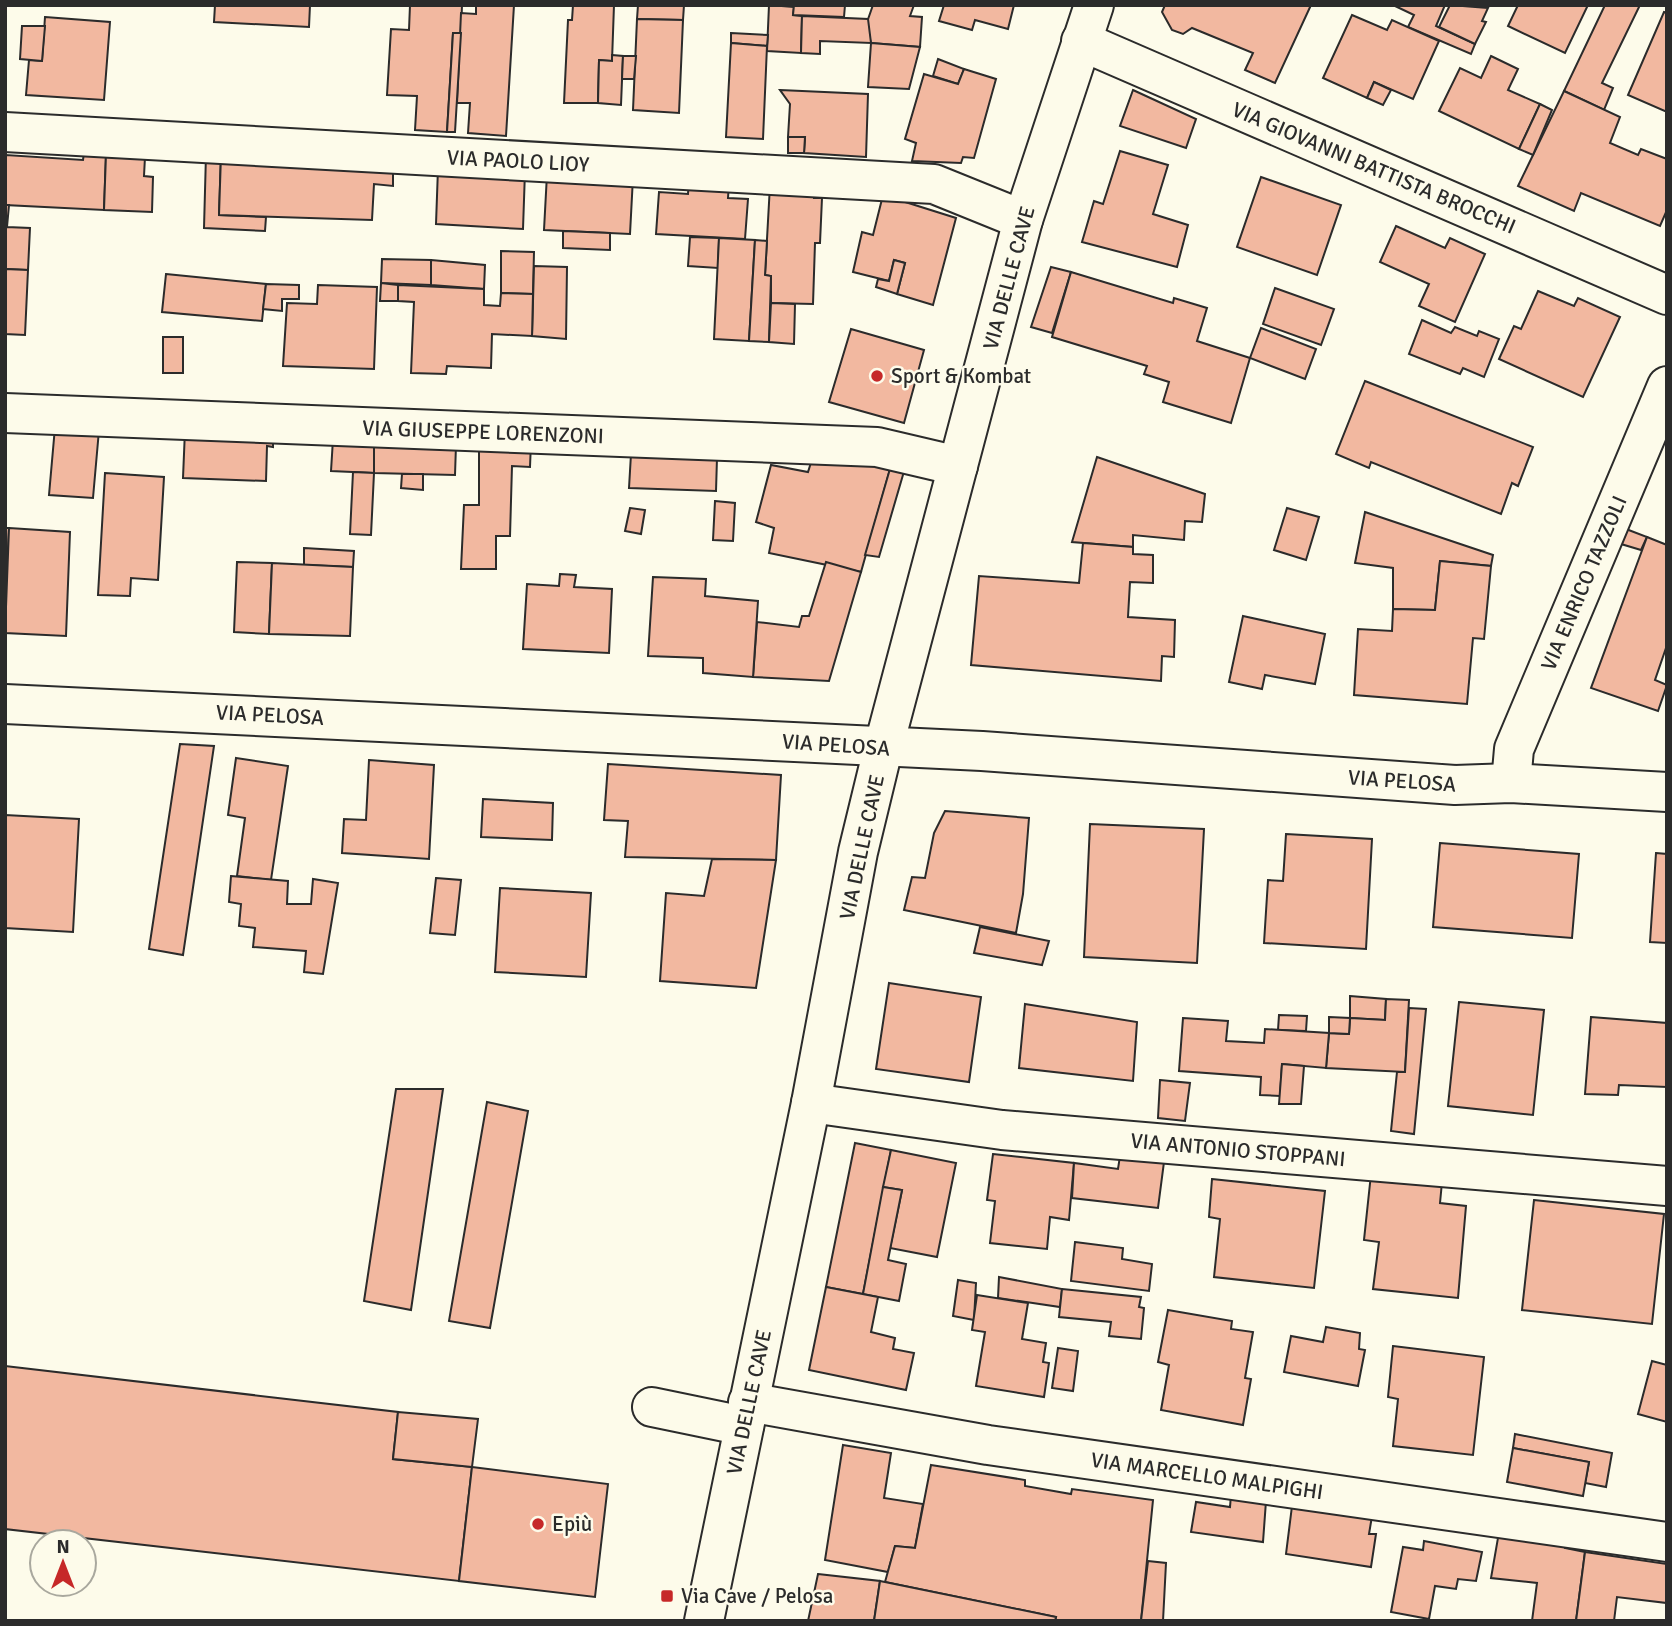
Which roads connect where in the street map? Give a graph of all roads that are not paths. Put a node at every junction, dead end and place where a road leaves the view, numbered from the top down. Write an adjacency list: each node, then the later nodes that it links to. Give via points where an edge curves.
1 (1094, 5): 2 (street, VIA DELLE CAVE)
2 (1081, 41): 4 (street, VIA DELLE CAVE); 5 (street, VIA GIOVANNI BATTISTA BROCCHI)
3 (5, 132): 4 (street, VIA PAOLO LIOY, via 934,184)
4 (1023, 220): 8 (street, VIA DELLE CAVE)
5 (1667, 295)
6 (1667, 386): 11 (street, VIA ENRICO TAZZOLI, via 1514,749)
7 (5, 413): 8 (street, VIA GIUSEPPE LORENZONI, via 877,447)
8 (958, 466): 10 (street, VIA DELLE CAVE)
9 (5, 704): 10 (street, VIA PELOSA)
10 (883, 749): 11 (street, VIA PELOSA, via 982,751 1455,785); 13 (street, VIA DELLE CAVE, via 858,852)
11 (1511, 783): 12 (street, VIA PELOSA)
12 (1667, 792)
13 (811, 1103): 14 (street, VIA ANTONIO STOPPANI, via 1003,1130); 16 (street, VIA DELLE CAVE)
14 (1667, 1186)
15 (652, 1407): 16 (street, VIA MARCELLO MALPIGHI)
16 (746, 1414): 17 (street, VIA MARCELLO MALPIGHI); 18 (street, VIA DELLE CAVE)
17 (1667, 1542)
18 (704, 1621)

